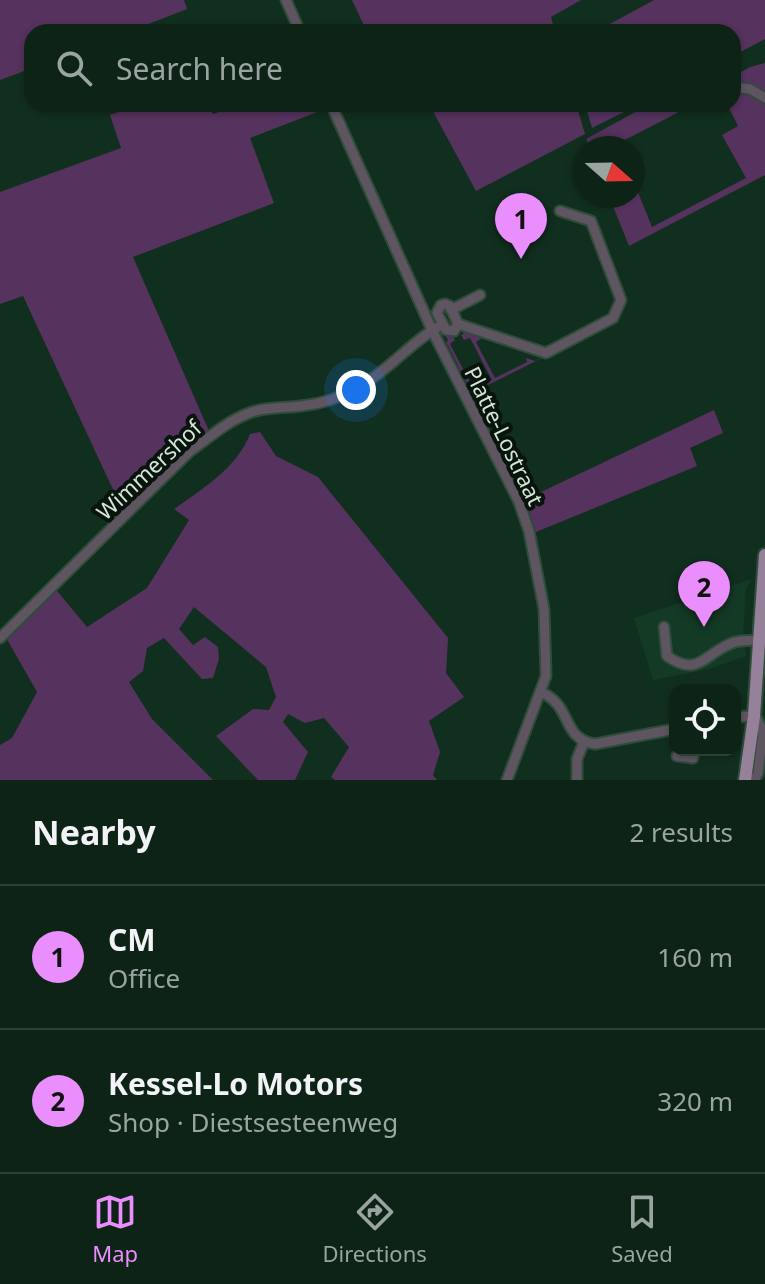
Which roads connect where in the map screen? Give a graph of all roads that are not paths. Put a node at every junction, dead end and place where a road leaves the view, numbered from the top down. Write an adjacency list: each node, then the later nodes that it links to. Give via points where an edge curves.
1 (286, 0): 2 (street)
2 (296, 24)
3 (741, 88): 4 (street)
4 (765, 98)
5 (335, 112): 11 (street, Platte-Lostraat)
6 (560, 211): 10 (street, via 591,221 621,300 613,318 546,353)
7 (480, 295): 8 (street)
8 (451, 310): 9 (street, via 445,304 438,309); 10 (street)
9 (443, 324): 10 (street, via 449,331); 11 (street, Wimmershof)
10 (458, 324)
11 (432, 330): 14 (street, Wimmershof, via 359,387 331,400 252,412 213,434); 17 (street, Platte-Lostraat, via 529,531 544,609 546,676)
12 (765, 555): 15 (main road)
13 (664, 627): 15 (street, via 667,656 692,666 733,642)
14 (0, 638)
15 (758, 640): 16 (main road)
16 (760, 690): 18 (main road)
17 (541, 692): 21 (street, via 558,701 574,735); 24 (street, Platte-Lostraat)
18 (754, 715): 19 (street); 26 (main road); 27 (street, via 763,732)
19 (741, 716)
20 (669, 730): 21 (street)
21 (584, 742): 25 (street)
22 (677, 756): 23 (street)
23 (693, 756)
24 (507, 780)
25 (577, 780)
26 (745, 780)
27 (754, 780)

